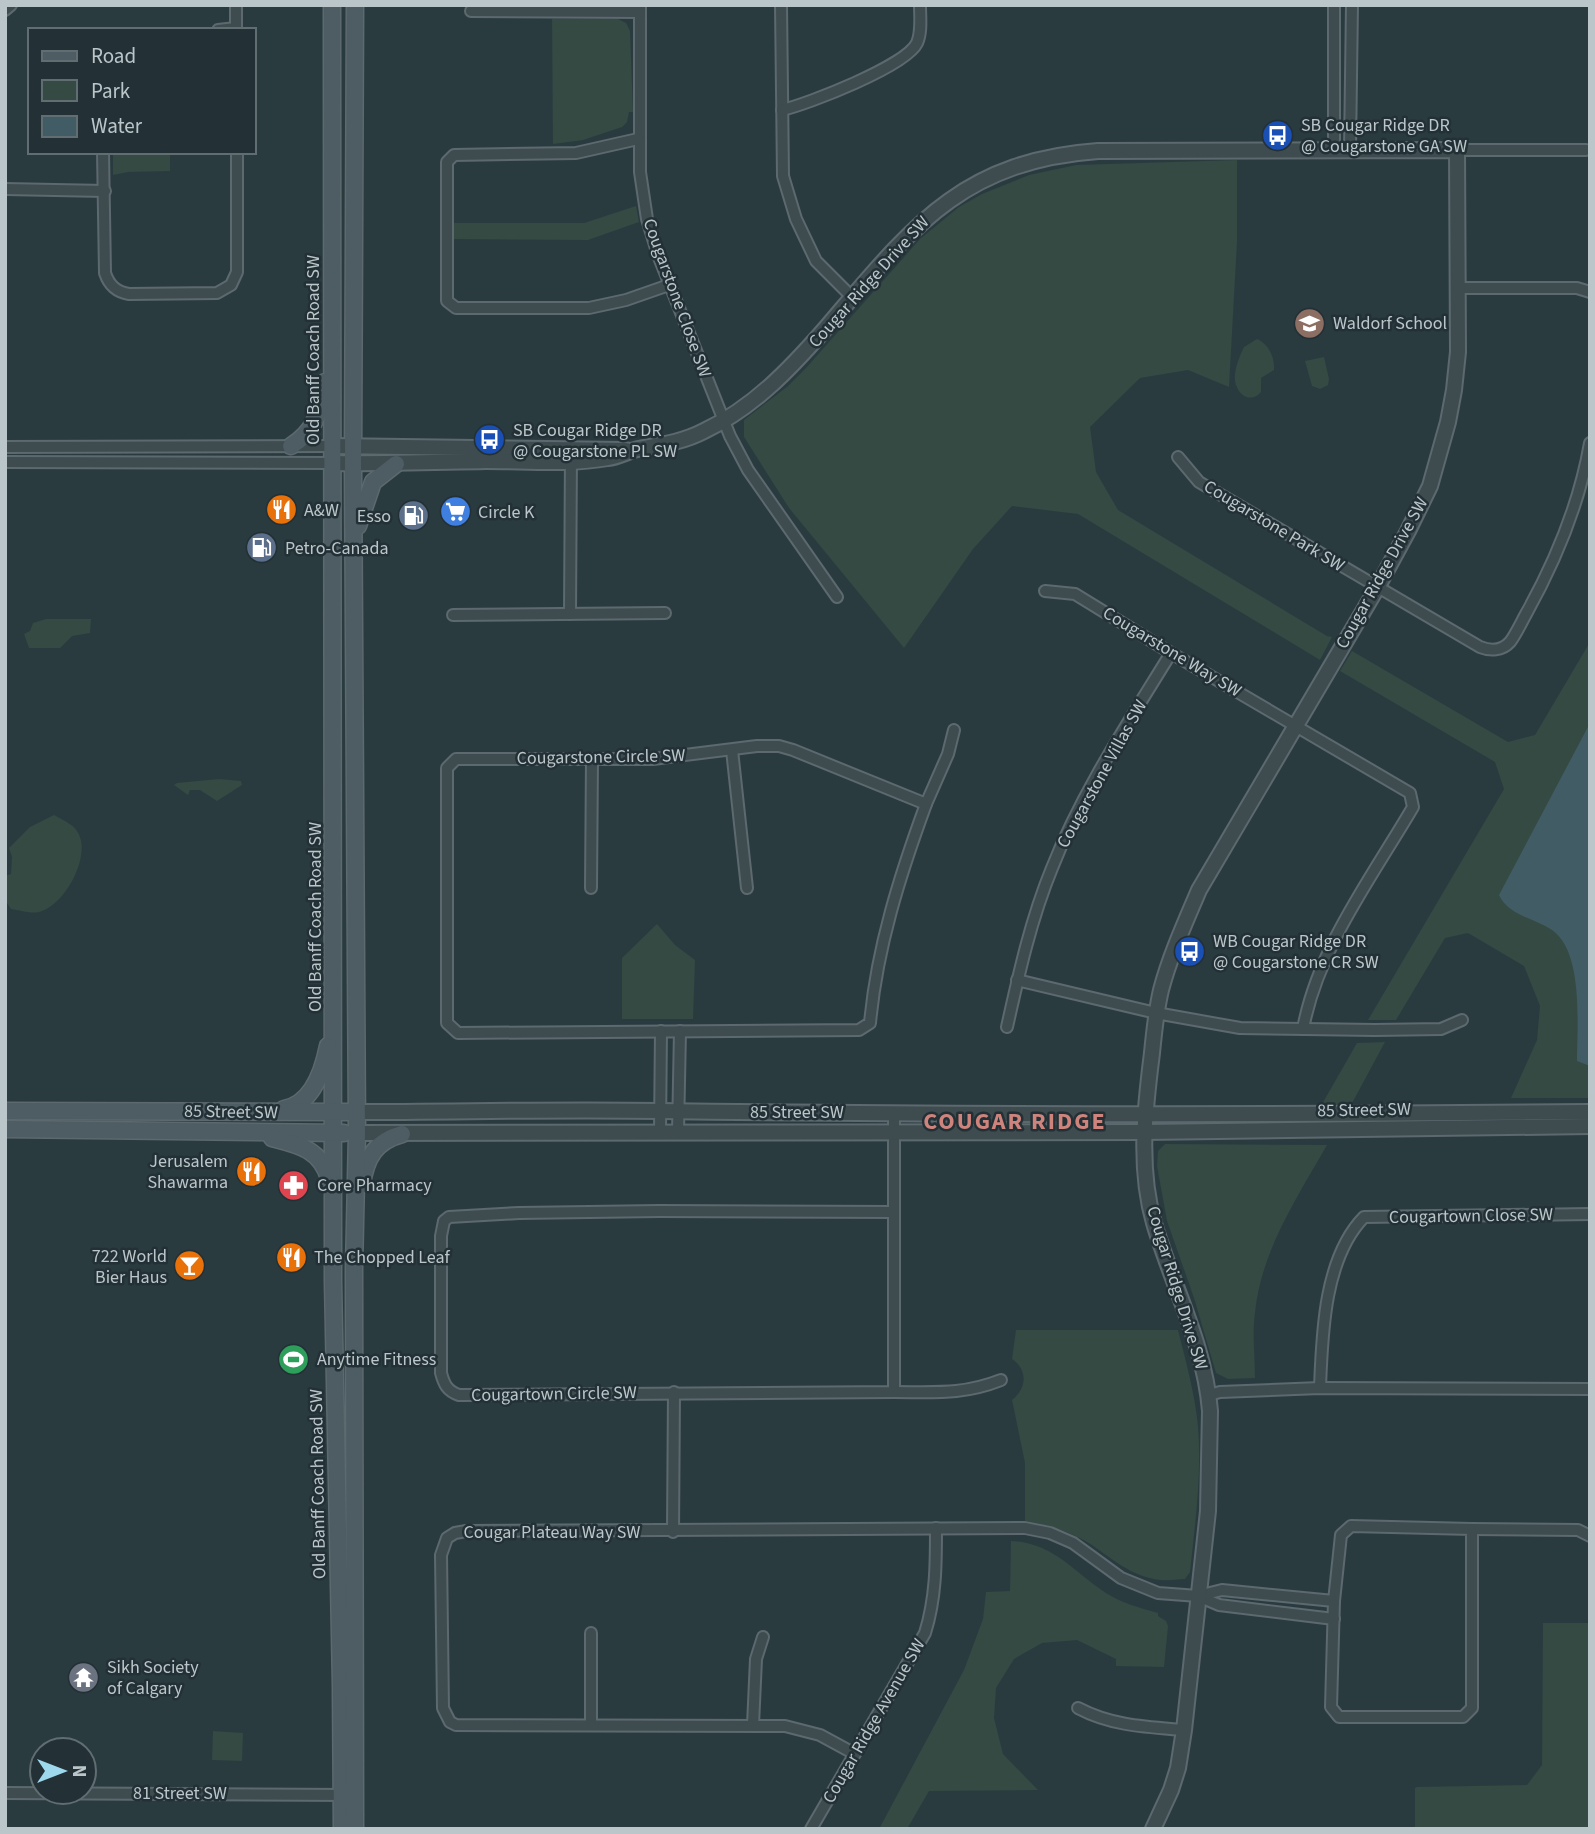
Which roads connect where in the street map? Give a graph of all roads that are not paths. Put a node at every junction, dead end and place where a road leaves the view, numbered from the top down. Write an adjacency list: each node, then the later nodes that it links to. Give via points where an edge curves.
1 (236, 5): 10 (street)
2 (332, 5): 25 (main road, Old Banff Coach Road SW)
3 (355, 5): 30 (main road, Old Banff Coach Road SW)
4 (781, 5): 11 (street)
5 (920, 5): 11 (street, via 919,37 908,54 822,99)
6 (1334, 5): 13 (street)
7 (1352, 5): 14 (street)
8 (640, 9): 9 (street); 12 (street, Cougarstone Close SW)
9 (471, 11)
10 (236, 28)
11 (782, 110): 24 (street, via 783,176 796,219 816,261)
12 (638, 139): 21 (street, Cougarstone Close SW, via 641,190); 21 (street, via 576,153 454,155 447,162 447,301 456,308 589,308)
13 (1334, 149): 14 (street, Cougar Ridge Drive SW); 24 (street, Cougar Ridge Drive SW, via 1098,151 1020,164 954,196 925,218)
14 (1350, 149): 15 (street, Cougar Ridge Drive SW)
15 (1457, 150): 16 (street); 22 (street, Cougar Ridge Drive SW)
16 (1586, 150)
17 (103, 154): 20 (street)
18 (237, 154): 20 (street, via 237,272 231,285 216,293 129,294 111,285 104,264)
19 (5, 189): 20 (street)
20 (104, 191)
21 (668, 285): 26 (street, Cougarstone Close SW)
22 (1458, 288): 23 (street, via 1577,288); 44 (street, Cougar Ridge Drive SW, via 1458,352 1442,447 1430,486)
23 (1590, 292)
24 (852, 297): 26 (street, Cougar Ridge Drive SW, via 772,387)
25 (332, 349): 28 (main road, via 314,424); 29 (main road, Old Banff Coach Road SW)
26 (722, 421): 35 (street, Cougar Ridge Drive SW, via 685,440 606,459); 46 (street, Cougarstone Close SW, via 748,470)
27 (1590, 443): 44 (street, Cougarstone Park SW, via 1555,555 1532,603 1502,648 1480,647)
28 (291, 446): 29 (street); 33 (street)
29 (332, 446): 30 (street, Cougar Ridge Drive SW); 40 (main road, Old Banff Coach Road SW)
30 (354, 446): 34 (street, Cougar Ridge Drive SW); 41 (main road, Old Banff Coach Road SW)
31 (5, 447): 32 (street)
32 (109, 447): 33 (street); 37 (street)
33 (216, 447): 39 (street)
34 (490, 454): 35 (street, Cougar Ridge Drive SW); 42 (street, Cougar Ridge Drive SW)
35 (571, 455): 48 (street)
36 (1178, 457): 44 (street, Cougarstone Park SW, via 1199,482)
37 (109, 461): 38 (street); 39 (street)
38 (5, 462)
39 (216, 463): 40 (street)
40 (332, 463): 41 (street, Cougar Ridge Drive SW); 59 (main road, Old Banff Coach Road SW)
41 (353, 464): 42 (street, Cougar Ridge Drive SW); 43 (main road, Old Banff Coach Road SW)
42 (396, 464): 43 (main road, via 373,482)
43 (354, 541): 71 (main road, Old Banff Coach Road SW)
44 (1377, 588): 51 (street, Cougar Ridge Drive SW)
45 (1045, 591): 50 (street, Cougarstone Way SW, via 1075,594)
46 (837, 597)
47 (666, 613): 48 (street)
48 (570, 614): 49 (street)
49 (453, 615)
50 (1171, 653): 51 (street, Cougarstone Way SW); 58 (street, Cougarstone Villas SW, via 1067,832 1036,911)
51 (1294, 725): 60 (street, Cougar Ridge Drive SW, via 1199,890 1178,939); 63 (street, Cougarstone Way SW, via 1410,793 1413,807 1340,929 1308,1002)
52 (954, 730): 55 (street)
53 (732, 750): 54 (street, Cougarstone Circle SW, via 670,758); 55 (street, Cougarstone Circle SW, via 779,746); 57 (street)
54 (592, 760): 56 (street); 64 (street, Cougarstone Circle SW, via 456,759 447,768 447,1023 458,1033)
55 (926, 804): 65 (street, Cougarstone Circle SW, via 892,908 870,1023 859,1030)
56 (591, 888)
57 (747, 888)
58 (1017, 980): 60 (street); 62 (street, Cougarstone Villas SW)
59 (334, 1010): 67 (main road, via 327,1053 314,1086 299,1104); 70 (main road, Old Banff Coach Road SW)
60 (1156, 1013): 63 (street, via 1240,1028); 73 (street, Cougar Ridge Drive SW)
61 (1461, 1020): 63 (street, via 1441,1028)
62 (1007, 1027)
63 (1303, 1029)
64 (661, 1031): 65 (street, Cougarstone Circle SW); 68 (street)
65 (680, 1031): 69 (street)
66 (5, 1111): 67 (main road, 85 Street SW)
67 (274, 1111): 70 (main road, 85 Street SW)
68 (660, 1111): 69 (street, 85 Street SW); 71 (street, 85 Street SW); 77 (street)
69 (678, 1111): 74 (street, 85 Street SW); 80 (street)
70 (333, 1112): 71 (main road, 85 Street SW); 82 (main road, Old Banff Coach Road SW)
71 (356, 1112): 83 (main road, Old Banff Coach Road SW)
72 (1590, 1112): 73 (street, 85 Street SW)
73 (1144, 1113): 74 (street, 85 Street SW); 81 (street, Cougar Ridge Drive SW)
74 (894, 1114): 78 (street)
75 (1590, 1126): 81 (street, 85 Street SW)
76 (5, 1129): 79 (main road, 85 Street SW)
77 (660, 1131): 80 (street, 85 Street SW); 84 (street, 85 Street SW)
78 (894, 1131): 80 (street, 85 Street SW); 81 (street, 85 Street SW); 86 (street)
79 (249, 1132): 82 (main road, 85 Street SW); 85 (main road, via 315,1154 325,1166)
80 (678, 1132)
81 (1145, 1132): 94 (street, Cougar Ridge Drive SW, via 1153,1218 1189,1320)
82 (333, 1133): 83 (main road, 85 Street SW); 85 (main road, Old Banff Coach Road SW)
83 (356, 1133): 84 (street, 85 Street SW); 88 (main road, Old Banff Coach Road SW)
84 (402, 1134): 88 (main road, via 381,1142 371,1153)
85 (333, 1194): 110 (main road, Old Banff Coach Road SW)
86 (894, 1212): 92 (street, Cougartown Circle SW, via 519,1213 460,1215 444,1221 441,1373 453,1393); 93 (street)
87 (1590, 1214): 90 (street, Cougartown Close SW, via 1364,1217 1354,1227 1329,1291)
88 (354, 1235): 110 (main road, Old Banff Coach Road SW)
89 (1002, 1380): 93 (street, Cougartown Circle SW, via 960,1392)
90 (1320, 1388): 91 (street); 94 (street)
91 (1590, 1389)
92 (674, 1392): 93 (street, Cougartown Circle SW); 97 (street)
93 (894, 1392)
94 (1209, 1395): 99 (street, Cougar Ridge Drive SW, via 1210,1484)
95 (936, 1528): 97 (street, Cougar Plateau Way SW); 99 (street, Cougar Plateau Way SW, via 1025,1528 1050,1533 1138,1587); 108 (street, Cougar Ridge Avenue SW, via 933,1599 925,1633)
96 (1472, 1529): 98 (street, via 1578,1530); 100 (street, via 1352,1526 1341,1535); 101 (street, via 1472,1708 1463,1717 1339,1717 1331,1707)
97 (673, 1532): 105 (street, Cougar Plateau Way SW, via 466,1531 447,1538 443,1546 443,1708 450,1722 464,1726)
98 (1590, 1536)
99 (1198, 1596): 100 (street, via 1222,1590); 101 (street, via 1219,1605); 107 (street, Cougar Ridge Drive SW)
100 (1334, 1601): 101 (street)
101 (1334, 1619)
102 (591, 1633): 105 (street)
103 (763, 1637): 106 (street, via 756,1659)
104 (1078, 1708): 107 (street, via 1119,1724)
105 (592, 1725): 106 (street, Cougar Plateau Way SW)
106 (753, 1725): 108 (street, Cougar Plateau Way SW, via 804,1730)
107 (1184, 1730): 114 (street, Cougar Ridge Drive SW, via 1178,1768)
108 (855, 1754): 113 (street, Cougar Ridge Avenue SW)
109 (5, 1793): 110 (street, 81 Street SW)
110 (348, 1795): 111 (main road, Old Banff Coach Road SW); 112 (main road, Old Banff Coach Road SW)
111 (342, 1829)
112 (355, 1829)
113 (811, 1829)
114 (1153, 1829)

